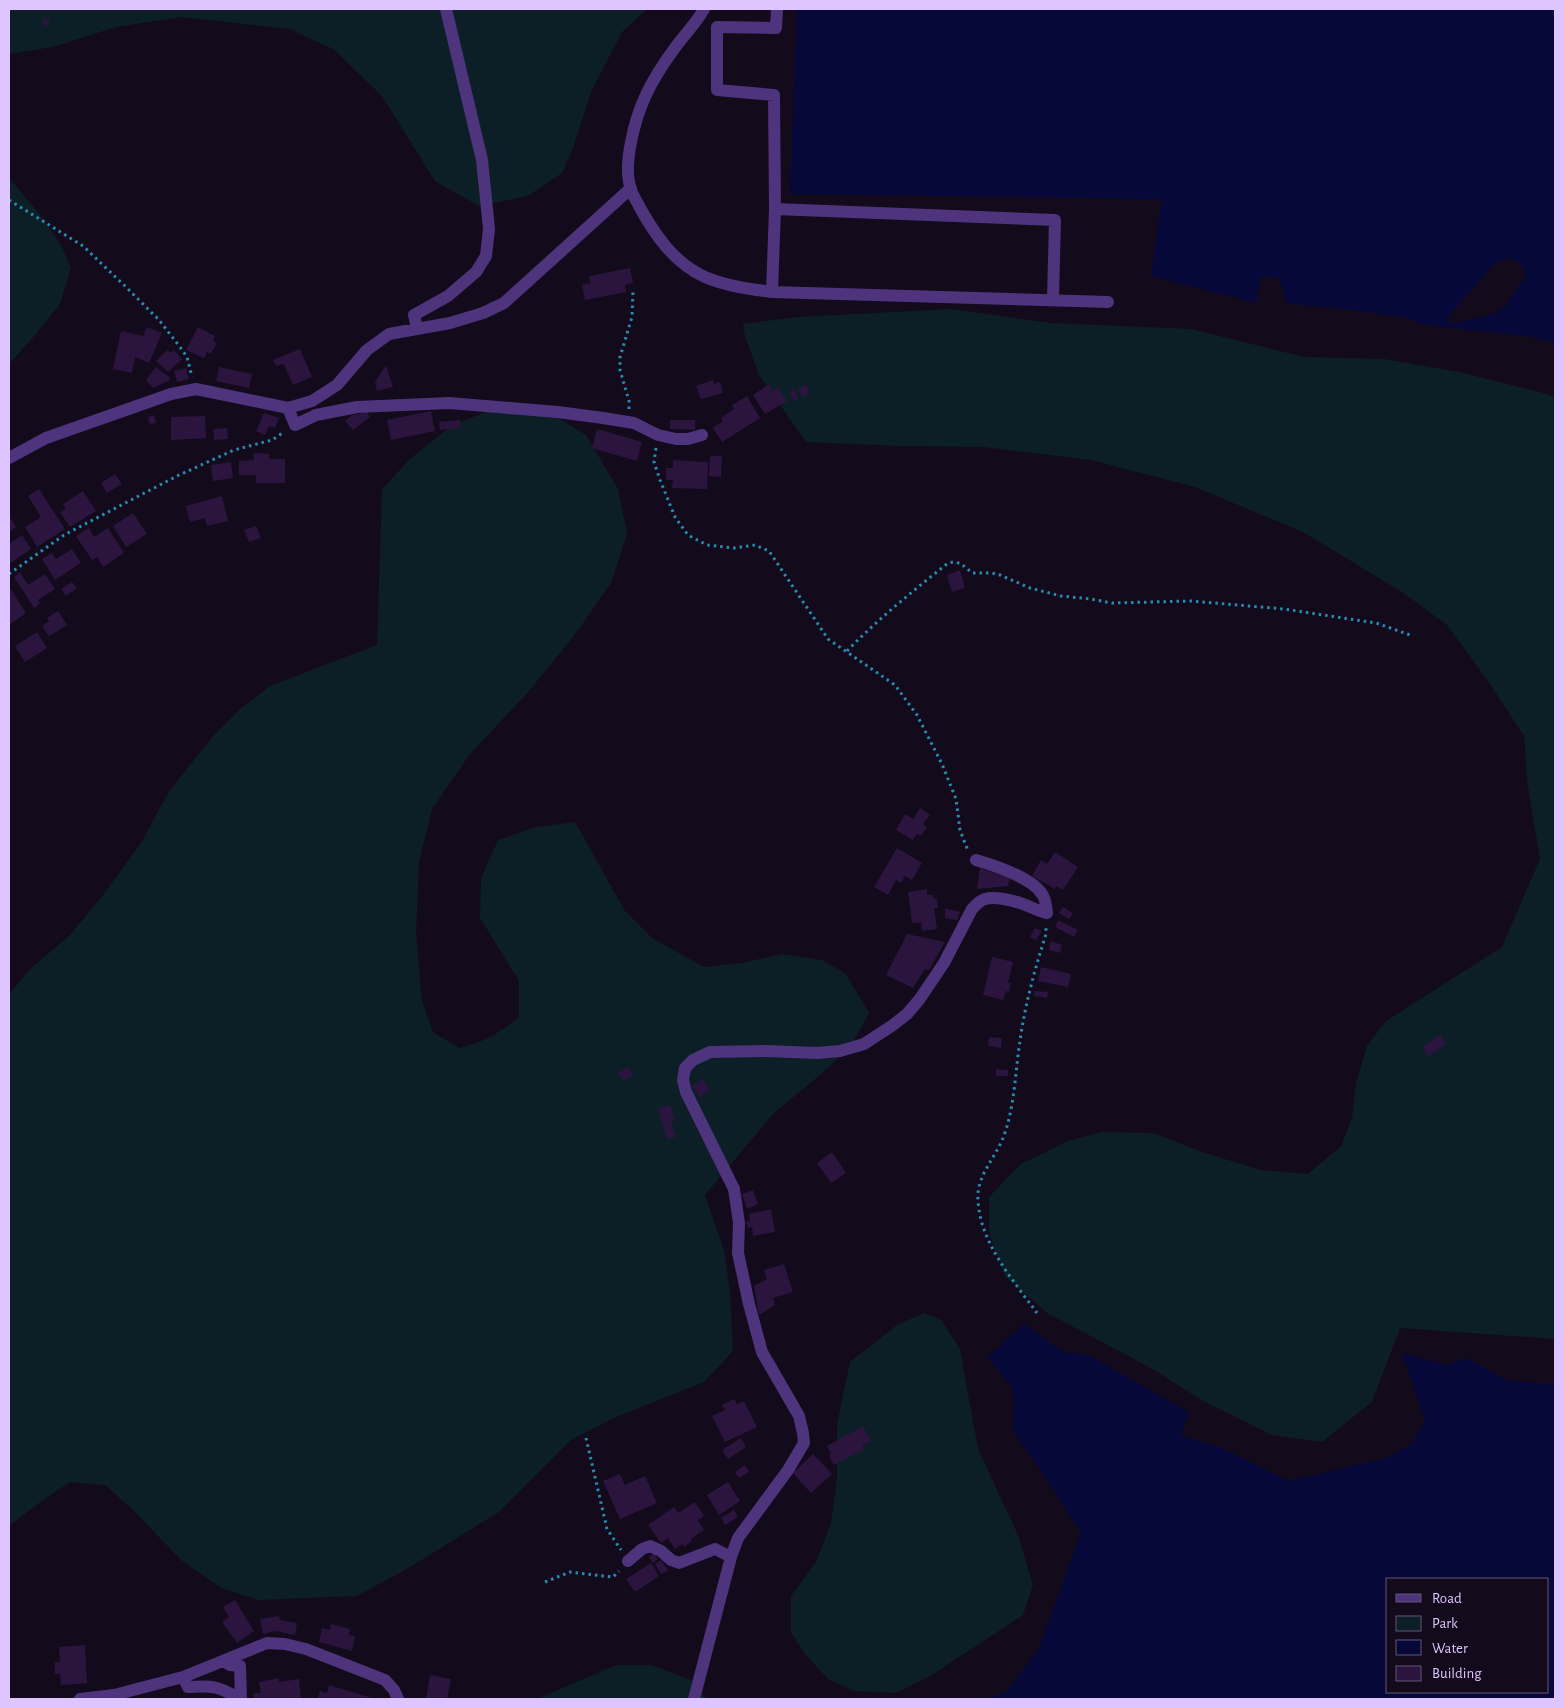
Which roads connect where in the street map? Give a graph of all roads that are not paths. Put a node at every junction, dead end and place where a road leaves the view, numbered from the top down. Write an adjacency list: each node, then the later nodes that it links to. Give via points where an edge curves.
1 (446, 9): 10 (street, via 482,160 489,229 486,256 476,272 448,296 414,315)
2 (776, 9): 4 (street, via 776,28)
3 (702, 13): 4 (street); 5 (street, via 676,46 645,96 630,148)
4 (717, 27): 6 (street, via 717,90 774,95)
5 (630, 189): 7 (street, via 659,240 690,269 719,282); 10 (street, via 504,303 450,323)
6 (775, 209): 7 (street); 8 (street, via 1055,220)
7 (772, 292): 8 (street)
8 (1053, 299): 9 (street)
9 (1108, 302)
10 (417, 328): 11 (street, via 389,334 367,350 337,385 312,401)
11 (288, 408): 12 (street, via 295,425 316,415 357,407 449,404 558,412 619,421 676,439); 13 (street, via 194,390 171,394 46,438)
12 (702, 435)
13 (9, 458)
14 (976, 860): 15 (street, via 1016,875 1038,889 1045,900 1047,913 1003,899 986,898 978,902 919,1000 893,1025 864,1044 817,1053 710,1052 685,1068 686,1092 734,1189 739,1223 738,1253 762,1352 799,1416 804,1443 738,1538)
15 (731, 1557): 16 (street, via 715,1549 678,1563 650,1546); 22 (street)
16 (628, 1561)
17 (223, 1661): 18 (street); 20 (street, via 240,1666); 21 (street, via 267,1643 285,1644 385,1680)
18 (184, 1678): 19 (street, via 114,1695); 20 (street, via 188,1687 222,1688)
19 (80, 1699)
20 (242, 1699)
21 (398, 1699)
22 (694, 1699)

